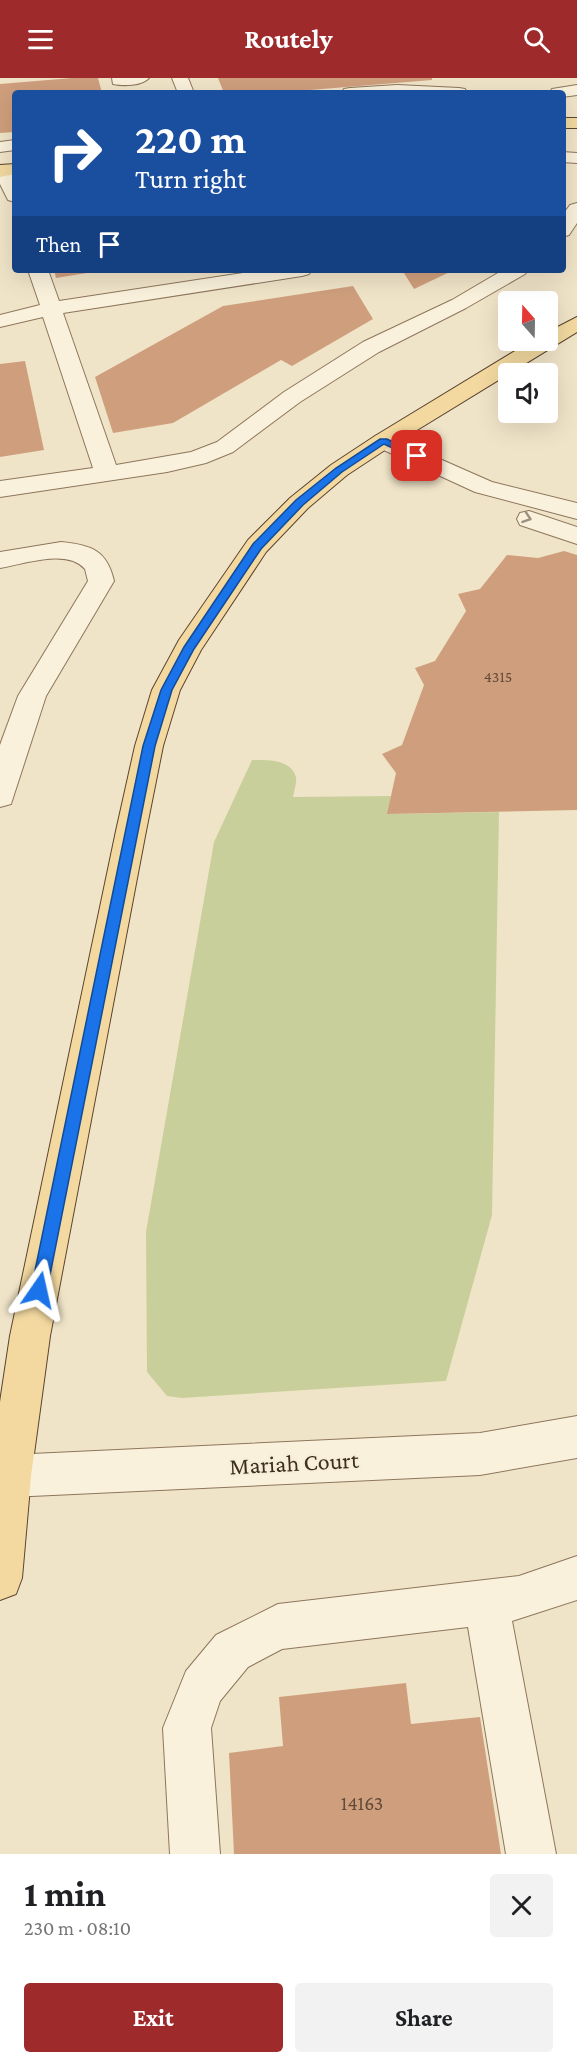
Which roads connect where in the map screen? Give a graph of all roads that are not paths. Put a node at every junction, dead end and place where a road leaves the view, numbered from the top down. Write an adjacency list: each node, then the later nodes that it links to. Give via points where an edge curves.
1 (141, 78): 2 (lane)
2 (120, 84)
3 (6, 170): 4 (lane)
4 (12, 187)
5 (577, 209): 6 (lane)
6 (566, 225)
7 (39, 273): 10 (lane)
8 (283, 273): 10 (lane)
9 (512, 273): 14 (lane, via 342,365 225,447 198,458)
10 (51, 309): 11 (lane); 14 (lane)
11 (0, 321)
12 (577, 323): 13 (main road)
13 (383, 441): 15 (lane); 22 (main road, via 299,502 257,546 189,647 166,690 149,746 121,878 30,1336)
14 (107, 474): 16 (lane)
15 (484, 487): 17 (lane); 18 (lane, one-way to 18, via 517,515)
16 (0, 489)
17 (577, 511)
18 (577, 536)
19 (0, 560): 20 (lane, via 76,551 96,561 101,581 32,696)
20 (0, 796)
21 (577, 1437): 22 (lane, Mariah Court, via 480,1454)
22 (10, 1476): 23 (main road)
23 (0, 1578)
24 (577, 1578): 25 (lane, via 519,1598)
25 (486, 1602): 26 (lane, via 278,1627 232,1651 202,1687 187,1728); 27 (lane)
26 (195, 1854)
27 (531, 1854)

